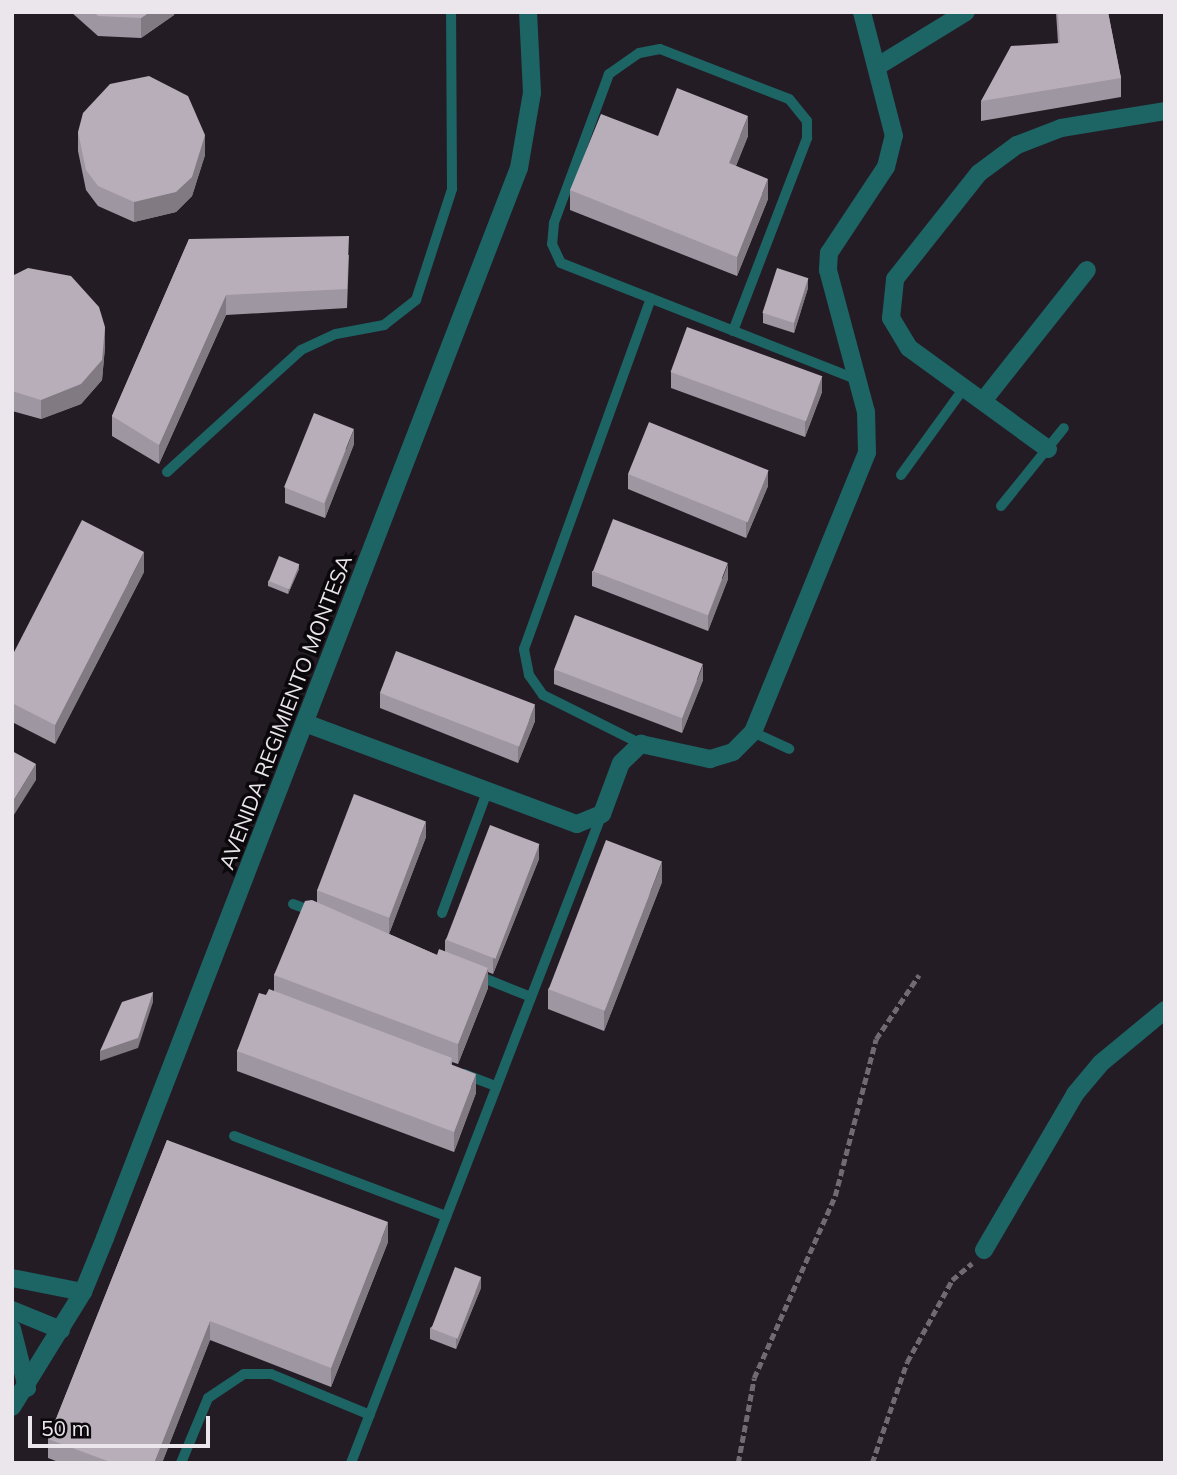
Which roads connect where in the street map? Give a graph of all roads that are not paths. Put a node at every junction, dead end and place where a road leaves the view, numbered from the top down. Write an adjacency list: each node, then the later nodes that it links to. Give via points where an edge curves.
1 (451, 12): 15 (lane, via 452,190 416,300 384,325 336,334 301,350)
2 (528, 12): 18 (street, AVENIDA REGIMIENTO MONTESA, via 531,93 519,168)
3 (862, 12): 5 (street)
4 (966, 12): 5 (street)
5 (878, 66): 10 (street, via 894,124 892,152 829,253 830,288)
6 (1165, 111): 11 (street, via 1061,128 1017,145 979,173 902,267 891,291 895,329 909,348)
7 (1087, 270): 12 (street)
8 (651, 298): 9 (lane); 9 (lane, via 561,263 552,234 609,74 628,58 660,49 789,99 807,121 807,138); 20 (lane, via 524,649 529,675 543,695)
9 (733, 331): 10 (lane)
10 (856, 379): 19 (street, via 868,426 864,465)
11 (964, 388): 12 (street); 16 (lane)
12 (984, 401): 14 (street)
13 (1064, 428): 14 (lane)
14 (1048, 449): 17 (lane)
15 (167, 472)
16 (901, 475)
17 (1001, 506)
18 (305, 723): 22 (street); 36 (street, AVENIDA REGIMIENTO MONTESA)
19 (753, 732): 20 (street, via 733,752 710,759); 21 (lane)
20 (641, 744): 23 (street, via 621,763)
21 (789, 749)
22 (487, 792): 23 (street, via 567,822 588,822); 25 (lane)
23 (602, 814): 28 (lane)
24 (293, 904): 26 (lane)
25 (442, 913)
26 (331, 918)
27 (468, 972): 28 (lane)
28 (531, 997): 31 (lane)
29 (1165, 1010): 34 (street, via 1101,1062 1075,1094)
30 (446, 1067): 31 (lane)
31 (496, 1086): 33 (lane)
32 (234, 1136): 33 (lane)
33 (446, 1216): 42 (lane)
34 (984, 1250)
35 (12, 1278): 36 (street)
36 (83, 1292): 39 (street, AVENIDA REGIMIENTO MONTESA)
37 (12, 1310): 39 (street)
38 (12, 1329): 40 (street)
39 (61, 1330): 40 (street, AVENIDA REGIMIENTO MONTESA)
40 (27, 1388): 41 (street, AVENIDA REGIMIENTO MONTESA)
41 (12, 1407)
42 (370, 1415): 43 (lane, via 271,1374 244,1374 208,1398); 44 (lane)
43 (181, 1463)
44 (351, 1463)

